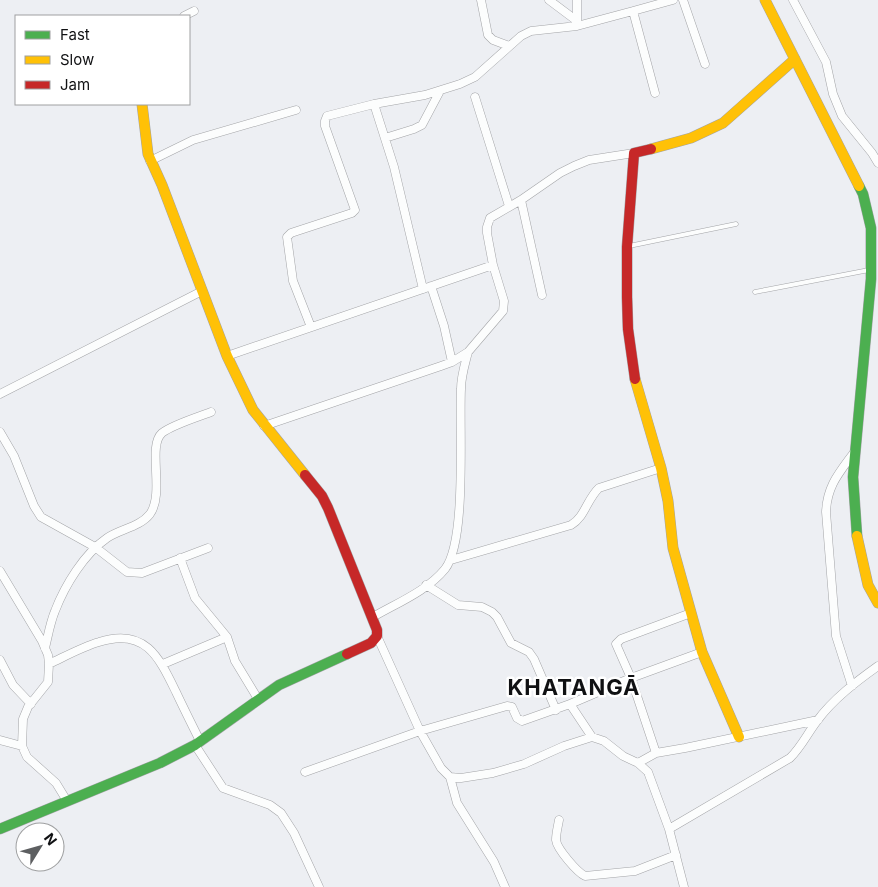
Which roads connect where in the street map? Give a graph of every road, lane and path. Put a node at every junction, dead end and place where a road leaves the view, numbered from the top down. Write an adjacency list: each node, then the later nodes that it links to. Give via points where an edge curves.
1 (481, 0): 12 (street, via 488,35)
2 (549, 0): 11 (street)
3 (578, 0): 11 (street)
4 (674, 0): 8 (street)
5 (683, 0): 14 (street)
6 (765, 0): 13 (street)
7 (793, 0): 24 (street, via 826,62 842,116)
8 (633, 11): 11 (street); 16 (street)
9 (194, 12): 10 (street)
10 (186, 15)
11 (577, 24): 12 (street, via 531,32 520,36)
12 (509, 46): 15 (street, via 475,76)
13 (795, 59): 22 (street, via 711,131); 30 (street, via 863,194 871,228)
14 (705, 64)
15 (440, 91): 18 (street); 21 (street, via 420,126)
16 (655, 93)
17 (475, 97): 26 (street)
18 (374, 104): 21 (street); 35 (street, via 330,115 325,121 354,212 293,232 287,237 293,281)
19 (142, 105): 23 (street)
20 (296, 110): 23 (street, via 193,140)
21 (385, 138): 31 (street)
22 (634, 153): 25 (street, via 588,160 560,173); 28 (street)
23 (150, 161): 32 (street)
24 (878, 163)
25 (521, 200): 26 (street); 34 (street)
26 (509, 206): 29 (street, via 488,221)
27 (736, 224): 28 (lane)
28 (627, 247): 44 (street, via 628,329 633,374)
29 (493, 265): 31 (street); 36 (street, via 504,301 503,311)
30 (871, 269): 33 (lane); 43 (street)
31 (427, 288): 35 (street); 38 (street, via 444,326)
32 (202, 291): 37 (street); 39 (street)
33 (755, 292)
34 (542, 295)
35 (311, 327): 37 (street)
36 (468, 352): 38 (street); 48 (street, via 461,388 457,532)
37 (227, 356): 41 (street)
38 (452, 362): 41 (street)
39 (0, 394)
40 (211, 412): 45 (street, via 166,430 160,436 156,449 156,498 152,511 144,520 120,530)
41 (264, 426): 53 (street, via 322,496)
42 (0, 432): 45 (street, via 41,517)
43 (855, 451): 51 (street, via 853,476 857,539 868,585); 63 (street, via 830,488 826,512 836,636)
44 (661, 468): 48 (street, via 599,488 571,525); 52 (street, via 673,548)
45 (95, 547): 47 (street, via 132,573 142,573); 56 (street, via 60,600)
46 (208, 548): 47 (street)
47 (180, 558): 55 (street, via 195,598)
48 (451, 560): 50 (street)
49 (0, 571): 56 (street)
50 (426, 586): 53 (street); 67 (street, via 458,605 482,607 492,612 511,643 529,652 534,659)
51 (878, 603)
52 (691, 613): 57 (street); 62 (street, via 619,641 617,646)
53 (373, 617): 54 (street)
54 (377, 636): 64 (street, via 363,646 294,677); 69 (street)
55 (227, 637): 60 (street); 64 (street, via 235,661)
56 (45, 648): 59 (street)
57 (702, 652): 62 (street); 71 (street)
58 (0, 660): 65 (street, via 13,685)
59 (49, 664): 60 (street, via 87,646 112,639 128,639 146,645); 65 (street, via 48,682)
60 (162, 664): 73 (street)
61 (878, 666): 63 (street)
62 (630, 678): 66 (street); 75 (street)
63 (852, 686): 68 (street)
64 (258, 699): 73 (street)
65 (31, 704): 74 (street, via 22,719)
66 (570, 704): 67 (street); 70 (street)
67 (556, 710): 69 (street, via 522,722 512,707 507,706)
68 (818, 720): 71 (street); 82 (street, via 790,758)
69 (420, 731): 77 (street); 78 (street, via 441,768)
70 (592, 737): 76 (street, via 600,738); 78 (street, via 493,773)
71 (739, 737): 75 (street)
72 (0, 740): 74 (street)
73 (198, 743): 79 (street, via 160,763); 84 (street, via 226,790 281,812)
74 (22, 746): 79 (street, via 27,757 56,784)
75 (656, 753): 76 (street)
76 (638, 763): 82 (street, via 648,772)
77 (305, 772)
78 (450, 777): 85 (street, via 457,803 494,862)
79 (67, 801): 81 (street)
80 (559, 820): 83 (street, via 558,845 578,872 585,876 635,871)
81 (0, 828)
82 (669, 829): 83 (street)
83 (676, 855): 86 (street)
84 (319, 887)
85 (505, 887)
86 (684, 887)

